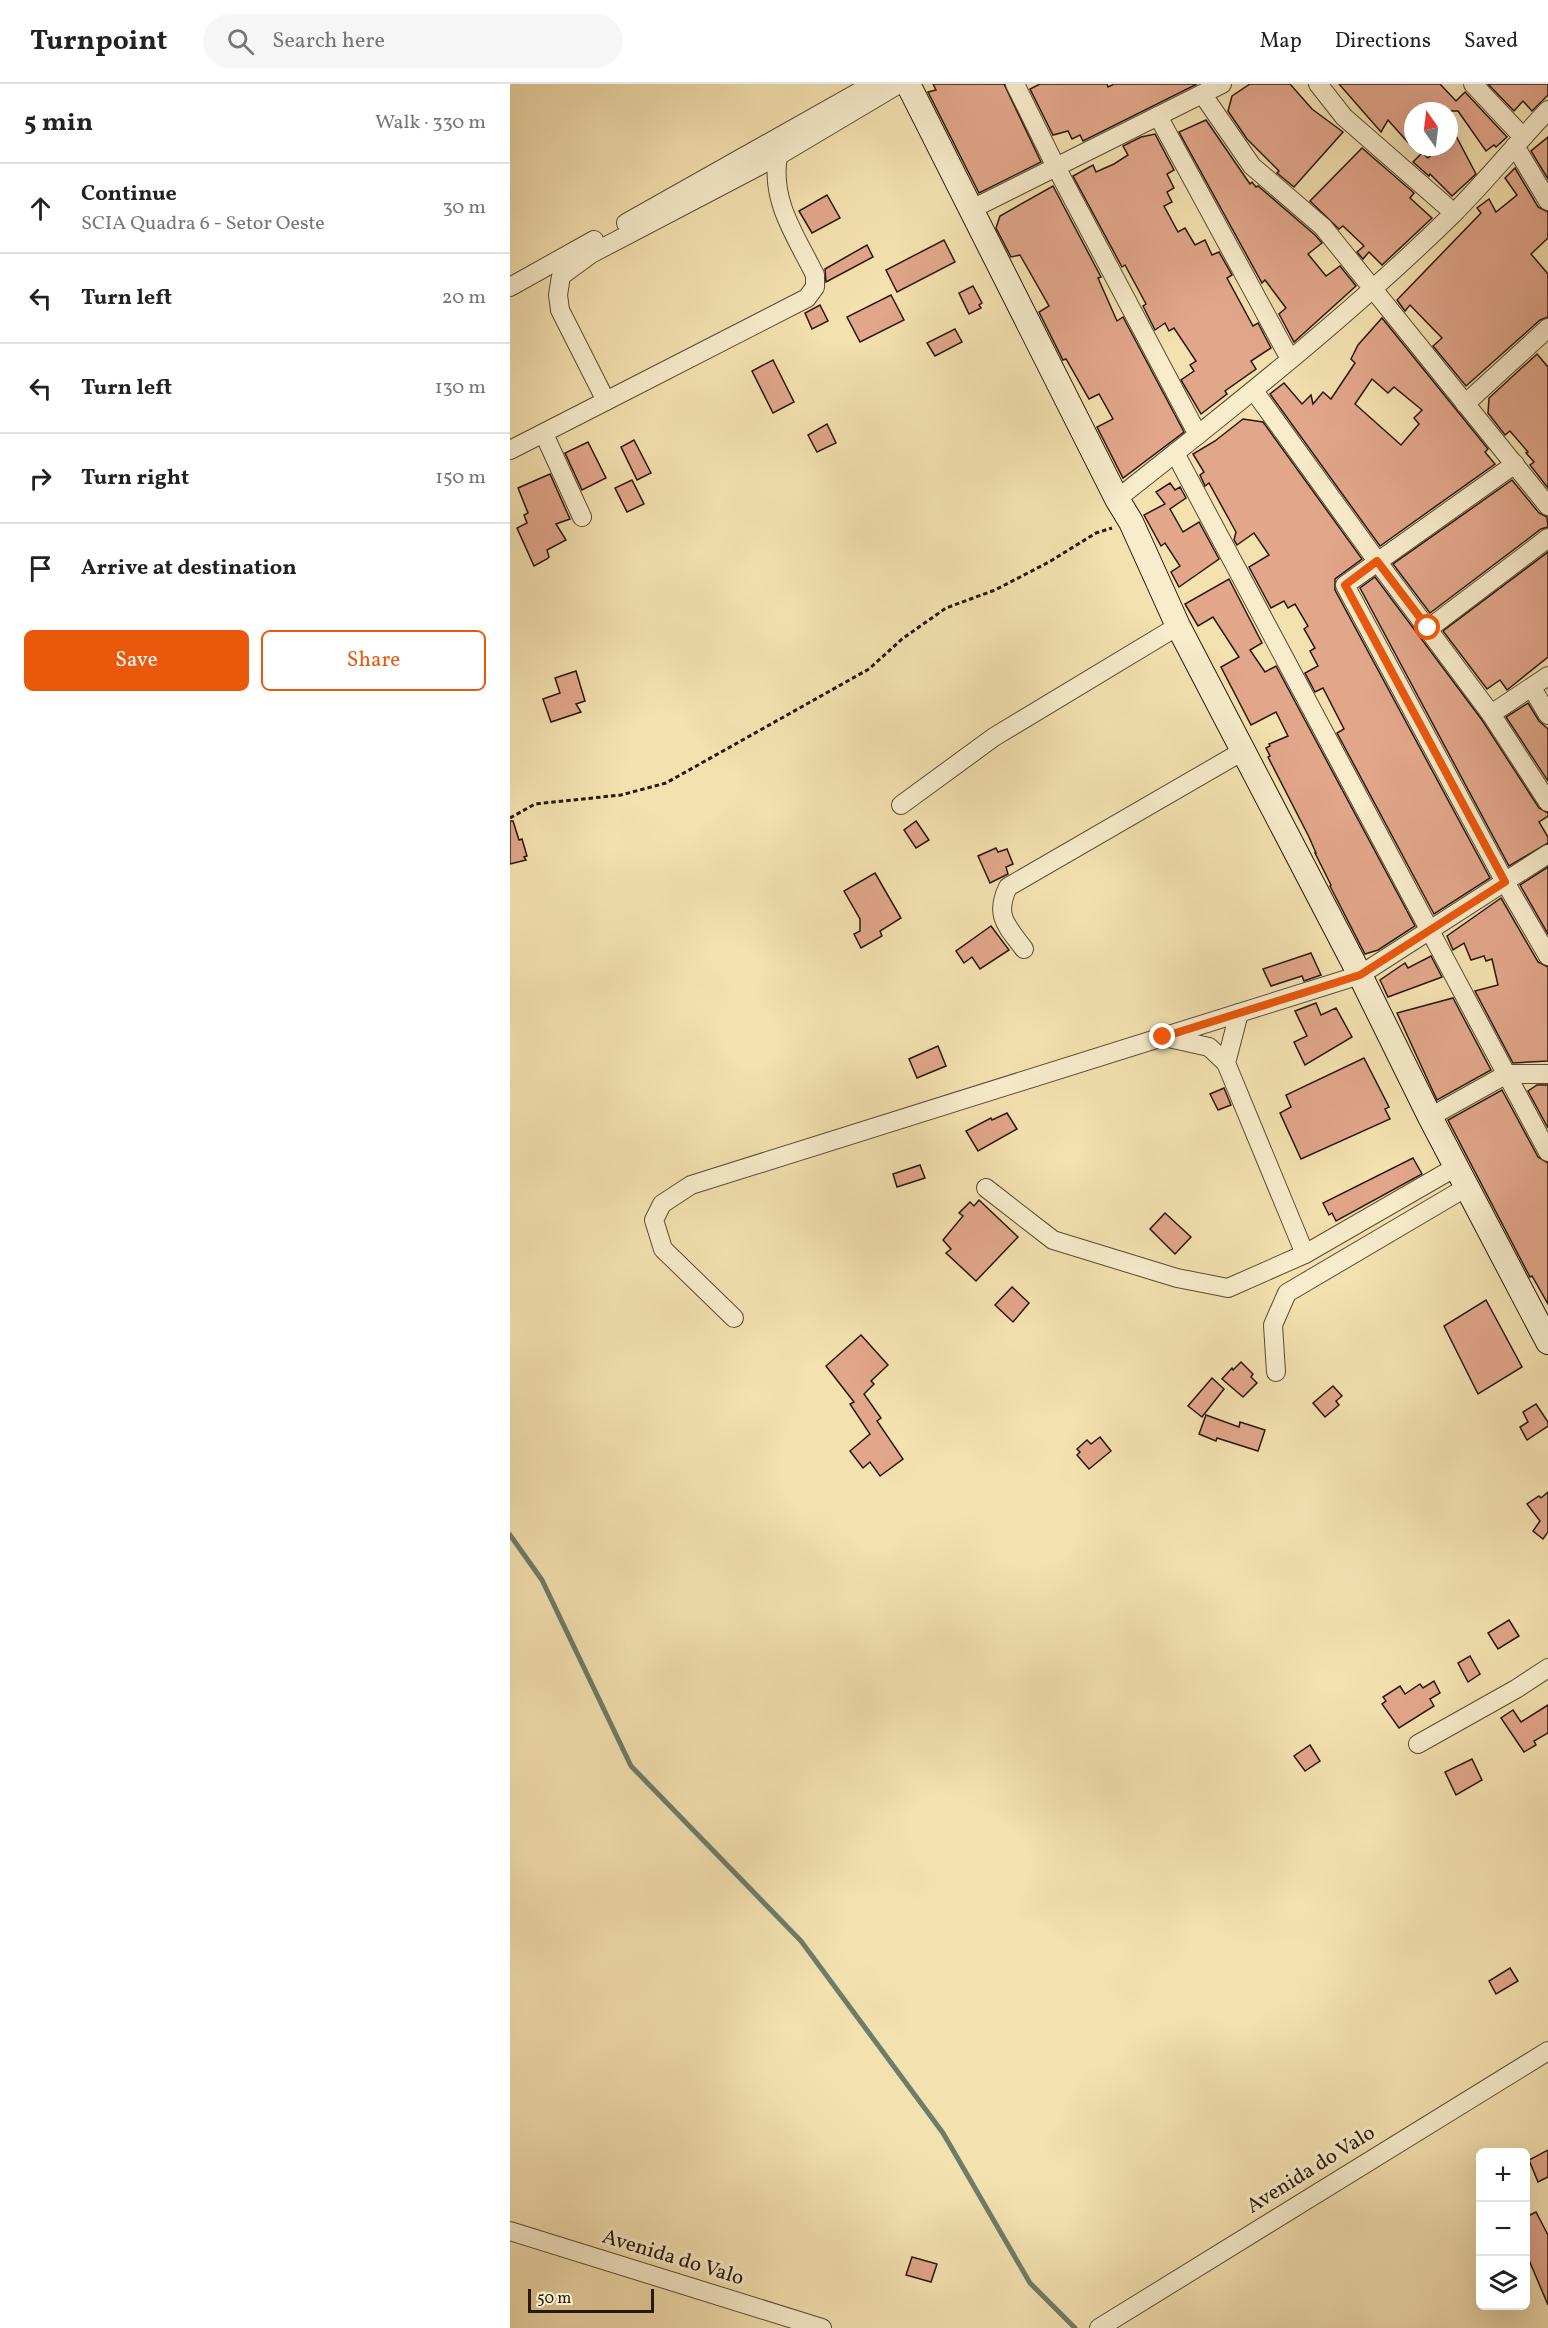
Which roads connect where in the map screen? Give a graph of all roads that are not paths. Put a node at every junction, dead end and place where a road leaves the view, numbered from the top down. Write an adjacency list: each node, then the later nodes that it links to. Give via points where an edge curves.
1 (873, 84): 17 (street)
2 (899, 84): 12 (street)
3 (908, 84): 15 (street)
4 (1015, 84): 13 (street)
5 (1222, 84): 8 (street)
6 (1318, 84): 16 (street, via 1344,117)
7 (1473, 84): 11 (street)
8 (1203, 94): 10 (street); 18 (street, via 1252,165 1323,227)
9 (1548, 110): 11 (street)
10 (1158, 116): 13 (street); 21 (street)
11 (1519, 142): 14 (street); 16 (street)
12 (778, 156): 23 (street, via 776,185 781,207 815,275 815,287 807,298); 23 (street, via 591,254 561,276 560,310)
13 (1056, 167): 15 (street); 26 (street)
14 (1548, 201)
15 (970, 210): 30 (street)
16 (1454, 213): 18 (street)
17 (510, 287)
18 (1372, 290): 21 (street); 24 (street)
19 (1542, 333): 20 (street); 24 (street)
20 (1548, 353)
21 (1290, 359): 22 (street)
22 (1254, 391): 26 (street); 34 (street)
23 (606, 401): 25 (street)
24 (1465, 404): 29 (street)
25 (544, 434): 27 (street); 32 (street)
26 (1198, 435): 28 (street)
27 (510, 450)
28 (1175, 453): 30 (street); 46 (street)
29 (1515, 464): 31 (street); 34 (street)
30 (1117, 499): 35 (street)
31 (1548, 506)
32 (582, 517)
33 (1548, 538): 36 (street)
34 (1377, 561): 36 (street); 45 (street, via 1345,585)
35 (1178, 626): 41 (street); 43 (street, via 994,737)
36 (1428, 628): 39 (street)
37 (1548, 676): 38 (street)
38 (1532, 688): 39 (street); 40 (street)
39 (1491, 714): 42 (street)
40 (1548, 715)
41 (1243, 751): 47 (street, via 1008,887 1000,903 1005,922); 49 (street)
42 (1548, 802)
43 (901, 805)
44 (1548, 854): 45 (street)
45 (1505, 882): 46 (street); 48 (street)
46 (1430, 931): 49 (street); 53 (street)
47 (1024, 949)
48 (1548, 956)
49 (1360, 975): 50 (street); 55 (street)
50 (1239, 1013): 51 (street); 52 (street)
51 (1163, 1037): 52 (street, via 1209,1047); 60 (street, via 691,1185 662,1204 654,1220 663,1249)
52 (1226, 1063): 59 (street)
53 (1507, 1074): 54 (street); 55 (street); 56 (street)
54 (1548, 1074)
55 (1430, 1117): 57 (street)
56 (1548, 1152)
57 (1461, 1177): 59 (street); 61 (street); 62 (street, via 1287,1293 1274,1325)
58 (986, 1188): 59 (street, via 1053,1240 1177,1278 1228,1288)
59 (1305, 1254)
60 (734, 1318)
61 (1548, 1342)
62 (1276, 1372)
63 (1548, 1668): 64 (street)
64 (1418, 1744)
65 (1548, 2051): 68 (street, Avenida do Valo)
66 (510, 2231): 67 (street, Avenida do Valo)
67 (822, 2328)
68 (1100, 2328)

